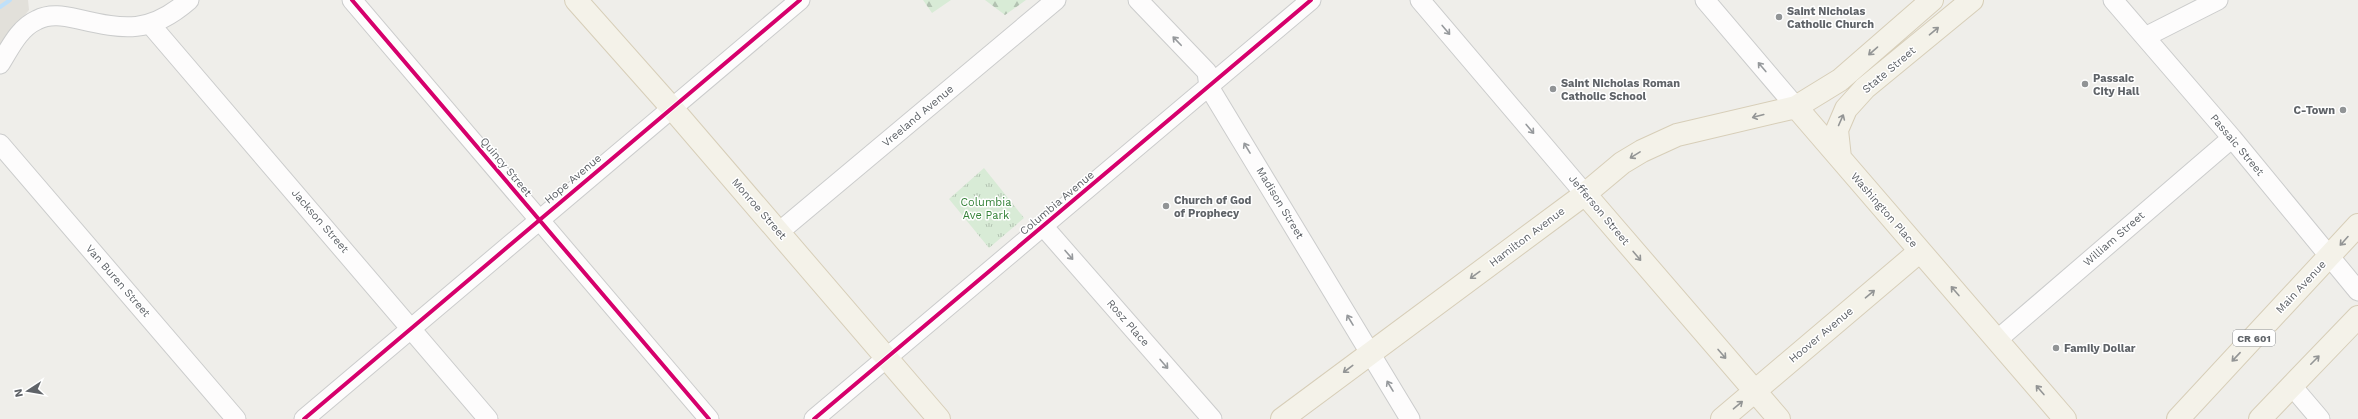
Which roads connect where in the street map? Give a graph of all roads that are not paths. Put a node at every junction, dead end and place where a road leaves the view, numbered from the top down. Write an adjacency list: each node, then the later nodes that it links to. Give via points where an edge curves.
1 (189, 0): 14 (street, via 174,12)
2 (352, 0): 24 (street, Quincy Street)
3 (576, 0): 18 (main road, Monroe Street)
4 (800, 0): 18 (street, Hope Avenue)
5 (1056, 0): 27 (street, Vreeland Avenue)
6 (1138, 0): 17 (street, Madison Street, one-way to 6, via 1207,72)
7 (1311, 0): 17 (street, Columbia Avenue)
8 (1420, 0): 23 (street, Jefferson Street, one-way to 23)
9 (1705, 0): 19 (street, Washington Place, one-way to 9)
10 (1932, 0): 19 (main road, one-way to 19, via 1840,80)
11 (1972, 0): 22 (main road, State Street, one-way to 11, via 1837,130 1846,109 1865,88)
12 (2113, 0): 15 (street, Passaic Street)
13 (2218, 0): 15 (street)
14 (150, 24): 16 (street, via 123,28 58,15 46,16 28,25 12,43); 32 (street, Jackson Street)
15 (2145, 37): 20 (street, Passaic Street)
16 (0, 64)
17 (1209, 87): 26 (street, Columbia Avenue); 34 (street, Madison Street, one-way to 17)
18 (672, 107): 24 (street, Hope Avenue); 27 (main road, Monroe Street)
19 (1796, 107): 22 (main road, Washington Place); 23 (main road, Hamilton Avenue, one-way to 23, via 1677,135 1622,163)
20 (2232, 138): 29 (street, Passaic Street); 33 (street, William Street)
21 (0, 144): 38 (street, Van Buren Street)
22 (1840, 158): 28 (main road, Washington Place)
23 (1585, 194): 34 (main road, Hamilton Avenue, one-way to 34); 37 (main road, Jefferson Street, one-way to 37)
24 (539, 220): 32 (street, Hope Avenue); 41 (street, Quincy Street)
25 (2358, 225): 29 (main road, Main Avenue / CR 601, one-way to 29)
26 (1043, 226): 35 (street, Columbia Avenue); 44 (street, Rosz Place, one-way to 44)
27 (779, 232): 35 (main road, Monroe Street)
28 (1920, 251): 33 (main road, Washington Place, one-way to 28); 37 (main road, Hoover Avenue, one-way to 28)
29 (2329, 257): 30 (street, Passaic Street); 50 (main road, Main Avenue / CR 601, one-way to 50)
30 (2358, 291)
31 (2358, 317): 36 (main road, one-way to 31)
32 (411, 328): 39 (street, Hope Avenue); 40 (street, Jackson Street)
33 (1997, 340): 49 (main road, Washington Place, one-way to 33)
34 (1370, 353): 45 (main road, Hamilton Avenue, one-way to 45); 46 (street, Madison Street, one-way to 34)
35 (886, 357): 42 (street, Columbia Avenue); 43 (main road, Monroe Street)
36 (2291, 385): 51 (main road); 52 (street)
37 (1755, 391): 47 (main road, Hoover Avenue, one-way to 37); 48 (main road, Jefferson Street)
38 (236, 419)
39 (304, 419)
40 (488, 419)
41 (708, 419)
42 (814, 419)
43 (940, 419)
44 (1212, 419)
45 (1282, 419)
46 (1410, 419)
47 (1722, 419)
48 (1779, 419)
49 (2065, 419)
50 (2178, 419)
51 (2260, 419)
52 (2320, 419)

